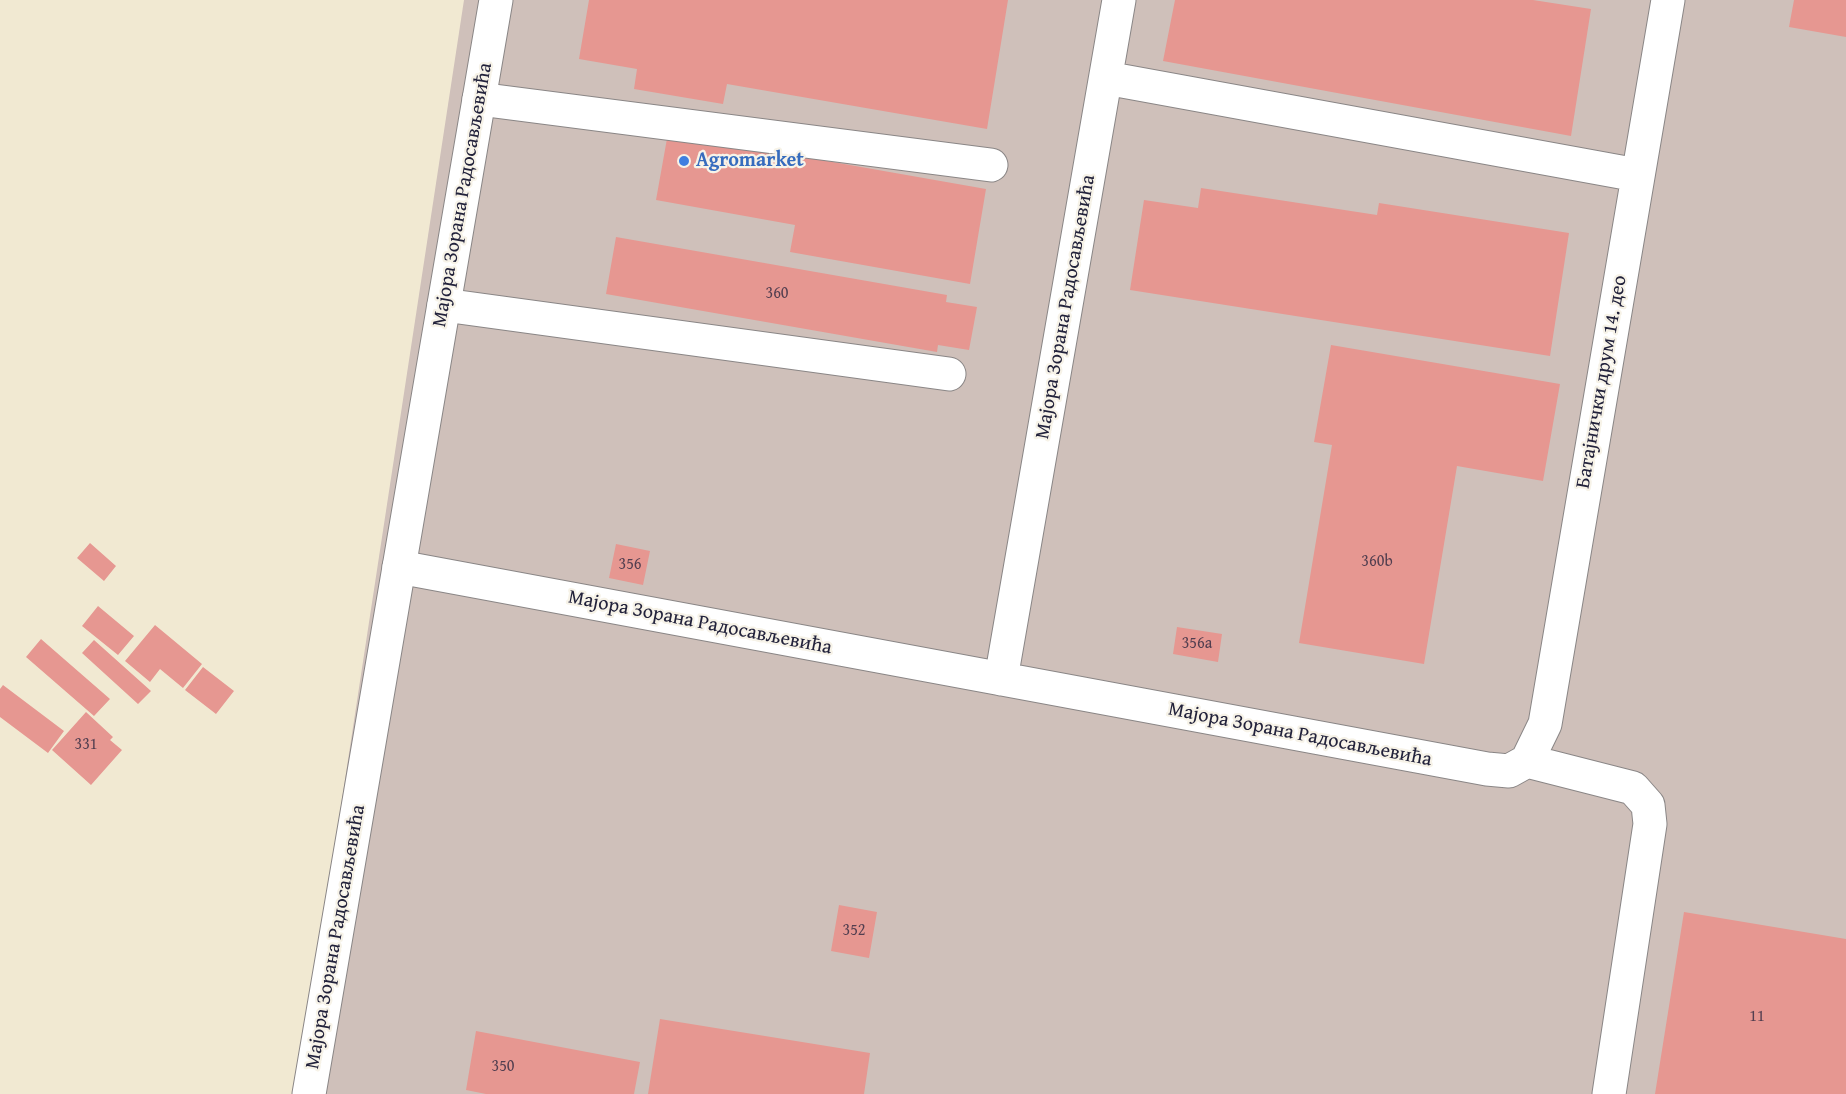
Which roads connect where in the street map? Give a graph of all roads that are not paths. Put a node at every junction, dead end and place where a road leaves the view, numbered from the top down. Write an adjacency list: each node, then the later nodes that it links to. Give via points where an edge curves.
1 (496, 0): 5 (main road, Мајора Зорана Радосављевића)
2 (1119, 0): 4 (main road, Мајора Зорана Радосављевића)
3 (1668, 0): 7 (main road, Батајнички друм 14. део)
4 (1106, 78): 7 (main road); 11 (main road, Мајора Зорана Радосављевића)
5 (479, 99): 6 (main road); 8 (main road, Мајора Зорана Радосављевића)
6 (991, 165)
7 (1637, 175): 12 (main road, Батајнички друм 14. део, via 1545,724)
8 (444, 305): 9 (main road); 10 (main road, Мајора Зорана Радосављевића)
9 (949, 374)
10 (399, 567): 11 (main road, Мајора Зорана Радосављевића); 13 (main road, Мајора Зорана Радосављевића)
11 (1000, 679): 12 (main road, Мајора Зорана Радосављевића, via 1487,769 1509,771)
12 (1527, 761): 14 (main road, via 1633,788 1648,805 1650,824)
13 (309, 1094)
14 (1609, 1094)

